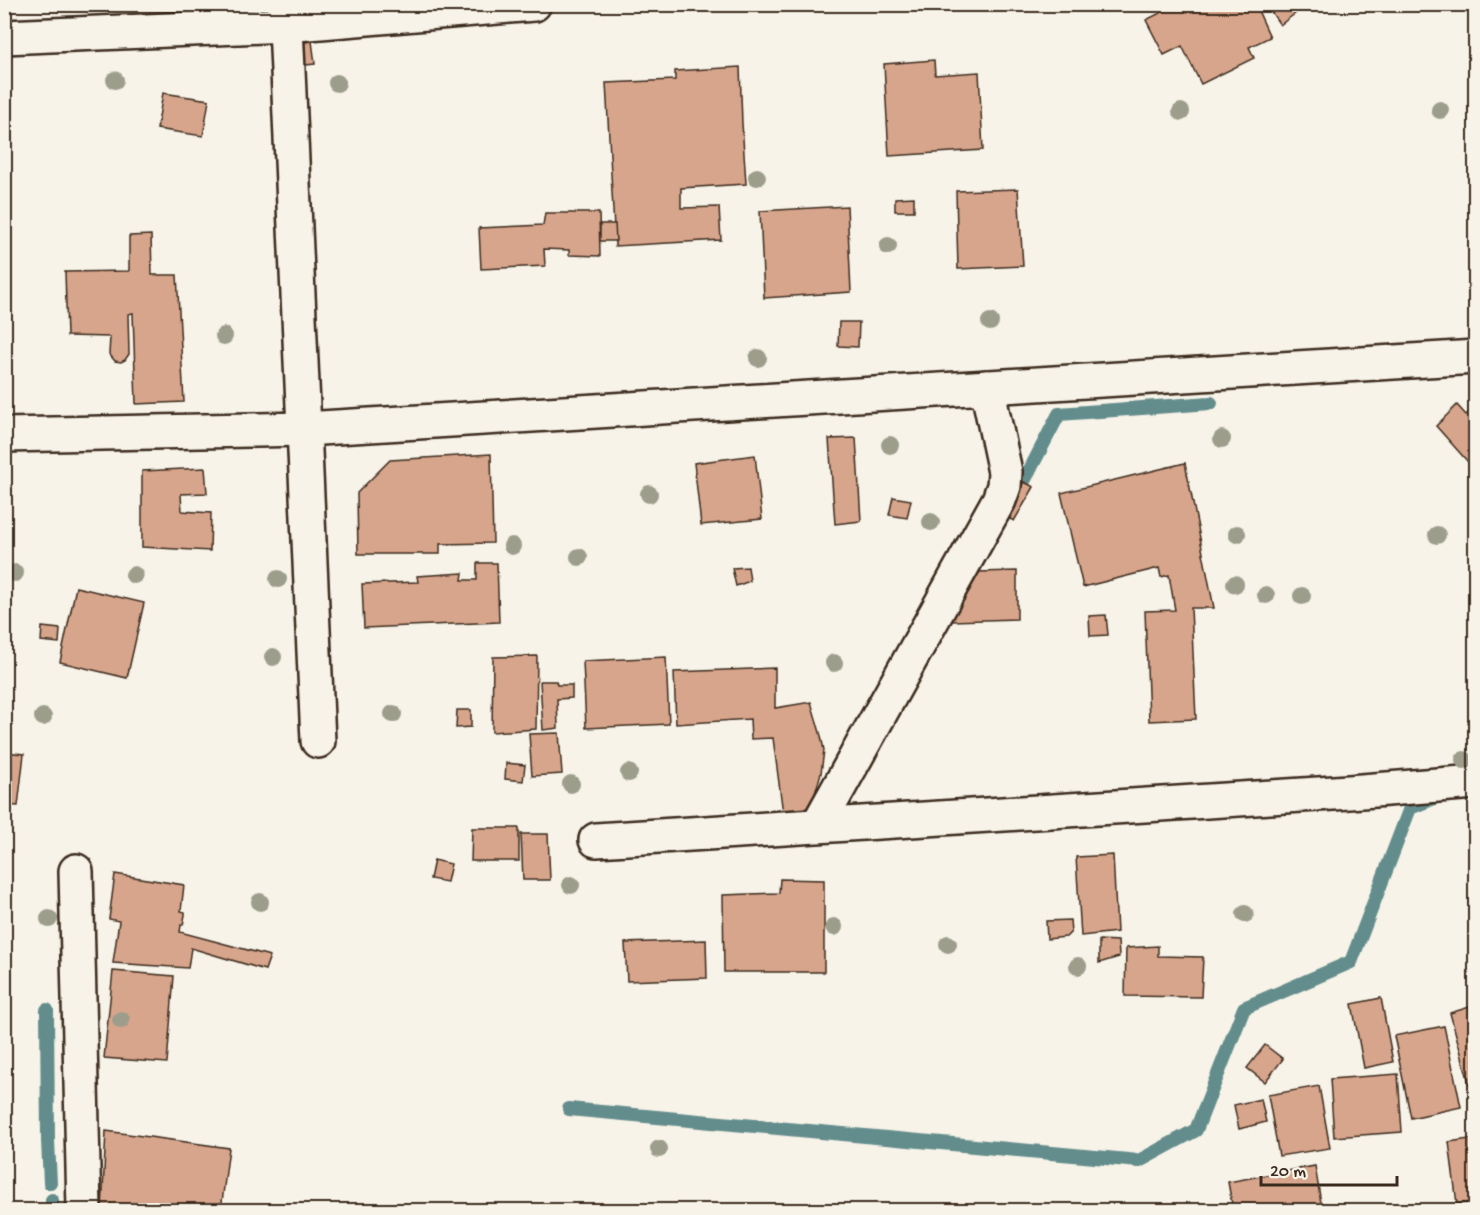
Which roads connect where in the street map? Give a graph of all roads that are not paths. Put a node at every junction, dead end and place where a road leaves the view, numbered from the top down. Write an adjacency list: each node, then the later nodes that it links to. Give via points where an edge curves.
1 (534, 4): 2 (street)
2 (285, 15): 3 (street); 6 (street)
3 (4, 37)
4 (1476, 357): 5 (street)
5 (987, 387): 6 (street); 10 (street, via 1005,472 999,500)
6 (304, 429): 7 (street); 8 (street)
7 (4, 435)
8 (318, 741)
9 (1476, 782): 10 (street)
10 (818, 825): 11 (street)
11 (596, 840)
12 (76, 871): 13 (street)
13 (84, 1210)

